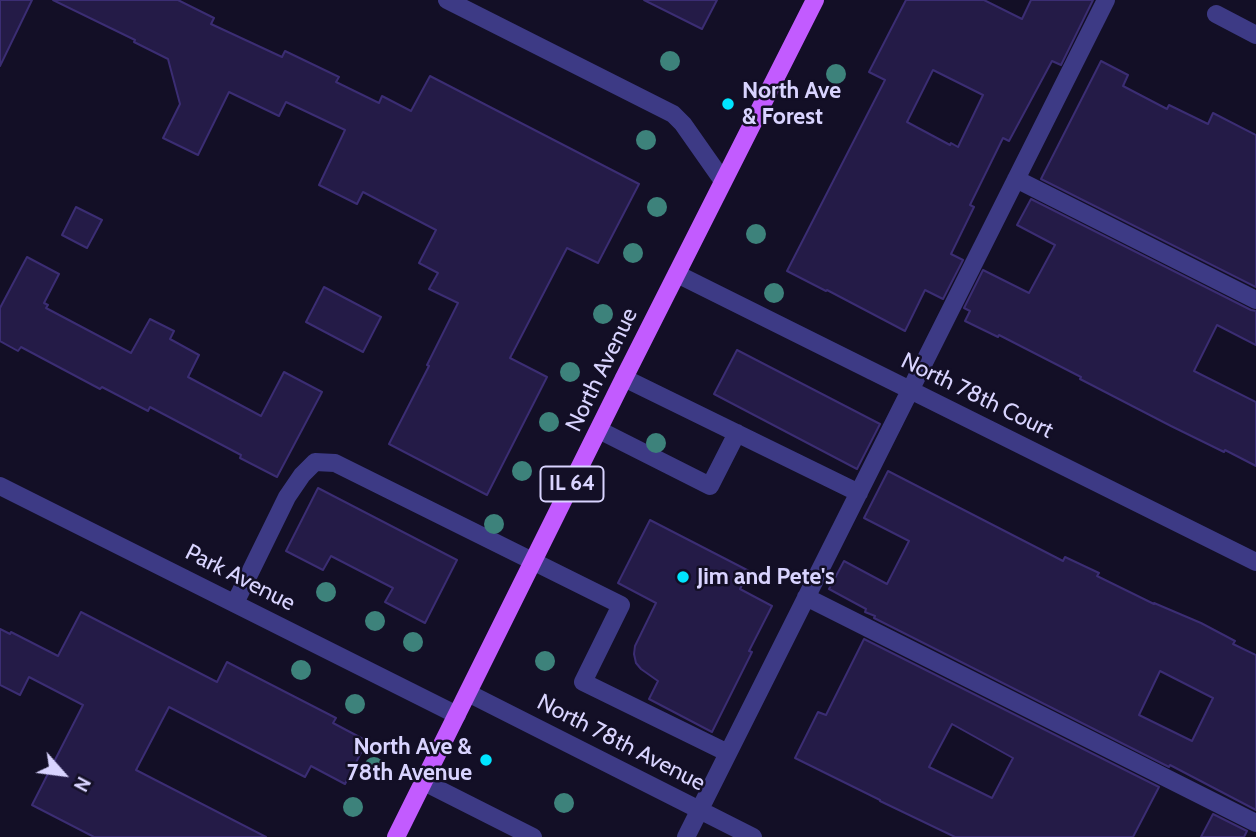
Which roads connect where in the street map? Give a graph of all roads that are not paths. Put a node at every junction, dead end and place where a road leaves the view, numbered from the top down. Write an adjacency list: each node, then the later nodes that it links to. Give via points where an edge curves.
1 (447, 0): 7 (street, via 673,114)
2 (815, 0): 7 (main road, North Avenue / IL 64)
3 (1106, 0): 6 (street)
4 (1216, 14): 5 (street)
5 (1256, 35)
6 (1016, 179): 9 (street); 11 (street)
7 (723, 181): 8 (main road, North Avenue / IL 64)
8 (677, 274): 10 (main road, North Avenue / IL 64); 11 (street, North 78th Court)
9 (1256, 300)
10 (624, 378): 12 (main road, North Avenue / IL 64); 13 (street)
11 (910, 390): 15 (street); 17 (street, North 78th Court)
12 (599, 430): 13 (street, via 710,486); 16 (main road, North Avenue / IL 64)
13 (737, 433): 15 (street)
14 (0, 486): 19 (street, Park Avenue)
15 (859, 493): 18 (street)
16 (534, 561): 19 (street, via 335,463 315,462 287,497); 20 (main road, North Avenue / IL 64); 22 (street, via 621,605 583,682)
17 (1256, 562)
18 (806, 597): 22 (street); 25 (street)
19 (235, 603): 21 (street, Park Avenue)
20 (468, 693): 21 (main road, North Avenue / IL 64); 24 (street, North 78th Avenue)
21 (457, 715): 23 (main road, North Avenue / IL 64)
22 (728, 753): 24 (street)
23 (424, 782): 26 (main road, North Avenue / IL 64); 27 (street)
24 (699, 810): 28 (street); 29 (street, North 78th Avenue)
25 (1256, 822)
26 (396, 837)
27 (533, 837)
28 (685, 837)
29 (753, 837)

